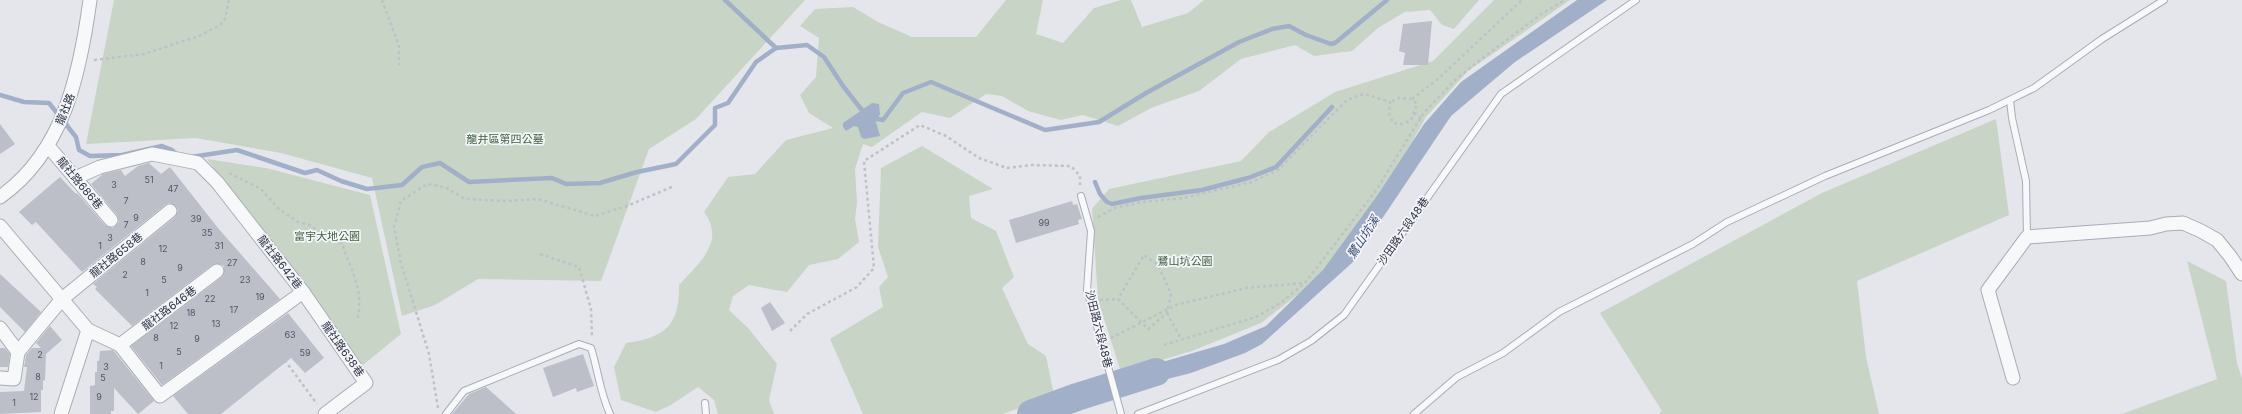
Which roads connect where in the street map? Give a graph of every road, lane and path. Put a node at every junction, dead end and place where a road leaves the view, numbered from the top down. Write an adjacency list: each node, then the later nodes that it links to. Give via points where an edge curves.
1 (90, 0): 8 (street, 龍社路)
2 (229, 0): 8 (path, via 225,19 220,25 199,36 144,54 124,58)
3 (382, 0): 9 (path, via 399,46)
4 (1522, 0): 10 (path, via 1439,78)
5 (1565, 0): 14 (path, via 1540,15 1456,79)
6 (1636, 0): 57 (lane, 沙田路六段48巷, via 1501,94 1344,315 1311,341 1278,360)
7 (2164, 0): 11 (lane, via 2102,39 2034,88)
8 (80, 60): 15 (street, 龍社路, via 64,116)
9 (399, 65)
10 (1412, 99): 12 (path, via 1399,98); 13 (path, via 1417,104)
11 (2010, 100): 26 (lane, via 2026,181); 58 (lane, via 1878,157 1825,176 1727,222 1693,244 1559,312 1503,353 1457,377)
12 (1390, 102): 13 (path, via 1389,113 1393,123 1403,124 1411,120); 24 (path, via 1364,94 1347,100 1278,170 1252,182 1183,198 1142,202 1115,208)
13 (1414, 113): 14 (path)
14 (1421, 118): 30 (path, via 1376,189)
15 (48, 146): 17 (street, 龍社路686巷); 21 (street, 龍社路, via 28,172)
16 (207, 172): 17 (street, 龍社路642巷, via 198,163 152,154 100,167); 31 (street, 龍社路642巷); 36 (path, via 221,170 251,183 298,222 310,224 342,243 346,258 352,266 359,294)
17 (75, 178): 23 (street, 龍社路686巷)
18 (674, 186): 52 (path, via 627,206 595,216 538,199 465,199 446,187 427,184 402,202 394,227 401,263 428,354)
19 (153, 188): 22 (path)
20 (1081, 196): 24 (lane, 沙田路六段48巷); 40 (path, via 1080,176 1070,166 1031,165 1007,168 979,158 946,136 920,125 864,161 874,268 857,287 807,314)
21 (0, 197)
22 (170, 211): 28 (path); 32 (street, 龍社路658巷)
23 (111, 220)
24 (1089, 222): 34 (lane, 沙田路六段48巷, via 1092,231 1087,290)
25 (0, 226): 32 (street)
26 (2027, 237): 29 (street, via 2150,228 2182,223 2217,240); 48 (street, via 1988,290)
27 (540, 254): 45 (path, via 579,267 591,309)
28 (217, 271): 37 (path); 43 (street, 龍社路646巷)
29 (2242, 274)
30 (1305, 283): 41 (path, via 1282,302 1256,317); 42 (path, via 1246,288 1176,305)
31 (303, 292): 37 (street, 龍社路642巷); 51 (street, 龍社路638巷, via 366,383)
32 (62, 299): 39 (street); 46 (street)
33 (1118, 299): 34 (path); 35 (path, via 1148,329); 35 (path, via 1144,255 1158,265 1171,294)
34 (1090, 300): 42 (lane, 沙田路六段48巷)
35 (1167, 313): 41 (path)
36 (357, 320)
37 (259, 325): 43 (street, 龍社路642巷, via 160,396); 51 (path)
38 (0, 328): 46 (street)
39 (88, 330): 43 (street); 50 (street)
40 (790, 331)
41 (1181, 339): 44 (path)
42 (1102, 342): 56 (lane, 沙田路六段48巷)
43 (120, 345)
44 (1164, 345)
45 (591, 348): 53 (lane, via 579,344 464,390); 54 (lane, via 603,399)
46 (18, 352): 47 (street, via 14,378)
47 (0, 378)
48 (2013, 378)
49 (705, 403): 55 (lane)
50 (61, 414)
51 (325, 414)
52 (439, 414)
53 (446, 414)
54 (610, 414)
55 (706, 414)
56 (1121, 414)
57 (1140, 414)
58 (1414, 414)

